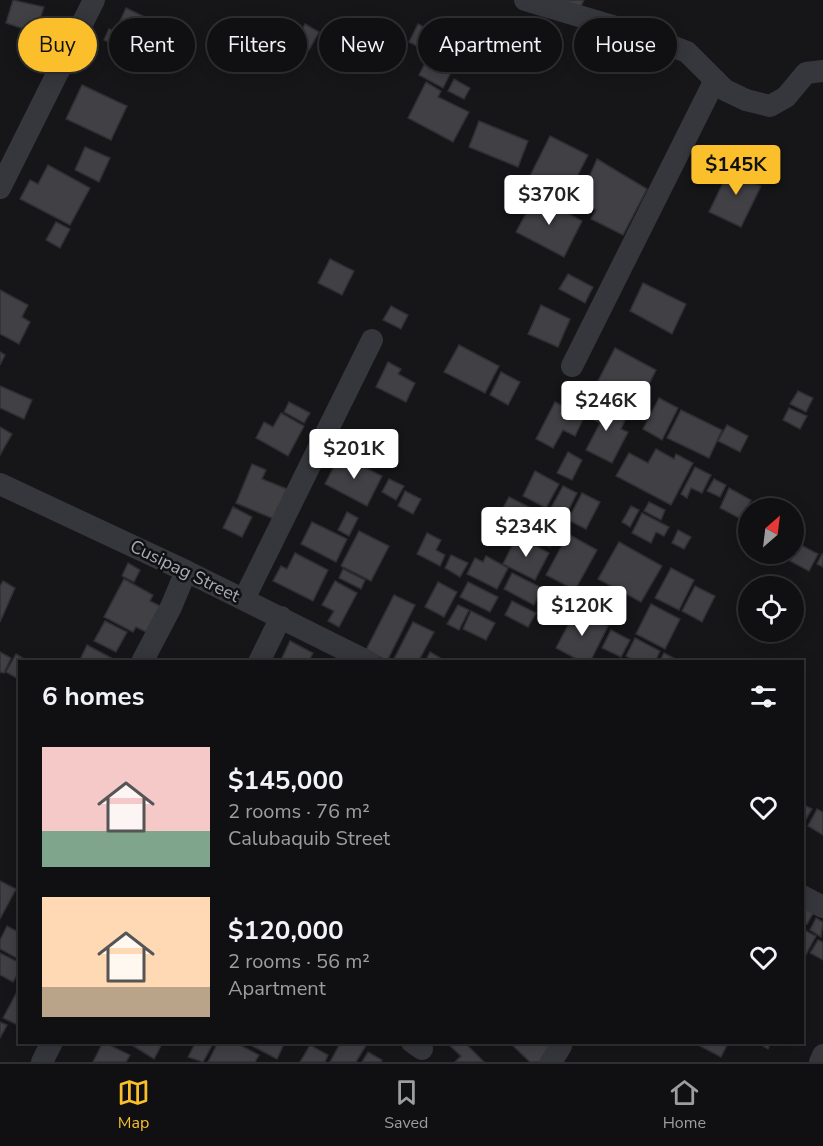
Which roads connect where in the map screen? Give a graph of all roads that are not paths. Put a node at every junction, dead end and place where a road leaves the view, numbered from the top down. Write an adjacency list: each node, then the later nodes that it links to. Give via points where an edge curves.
1 (94, 0): 5 (street)
2 (525, 0): 4 (street, via 687,52)
3 (823, 71): 4 (street, via 806,73 786,97 770,106 736,96)
4 (716, 80): 7 (street)
5 (0, 188)
6 (372, 340): 10 (street)
7 (572, 366)
8 (0, 484): 9 (street, Cusipag Street)
9 (186, 571): 10 (street, Cusipag Street); 13 (street)
10 (244, 599): 11 (street, Cusipag Street)
11 (281, 617): 12 (street, Cusipag Street); 14 (street)
12 (358, 659)
13 (143, 660)
14 (260, 660)
15 (804, 897): 16 (street)
16 (823, 907)
17 (51, 1044): 19 (street)
18 (823, 1055): 20 (street)
19 (42, 1062)
20 (820, 1062)

